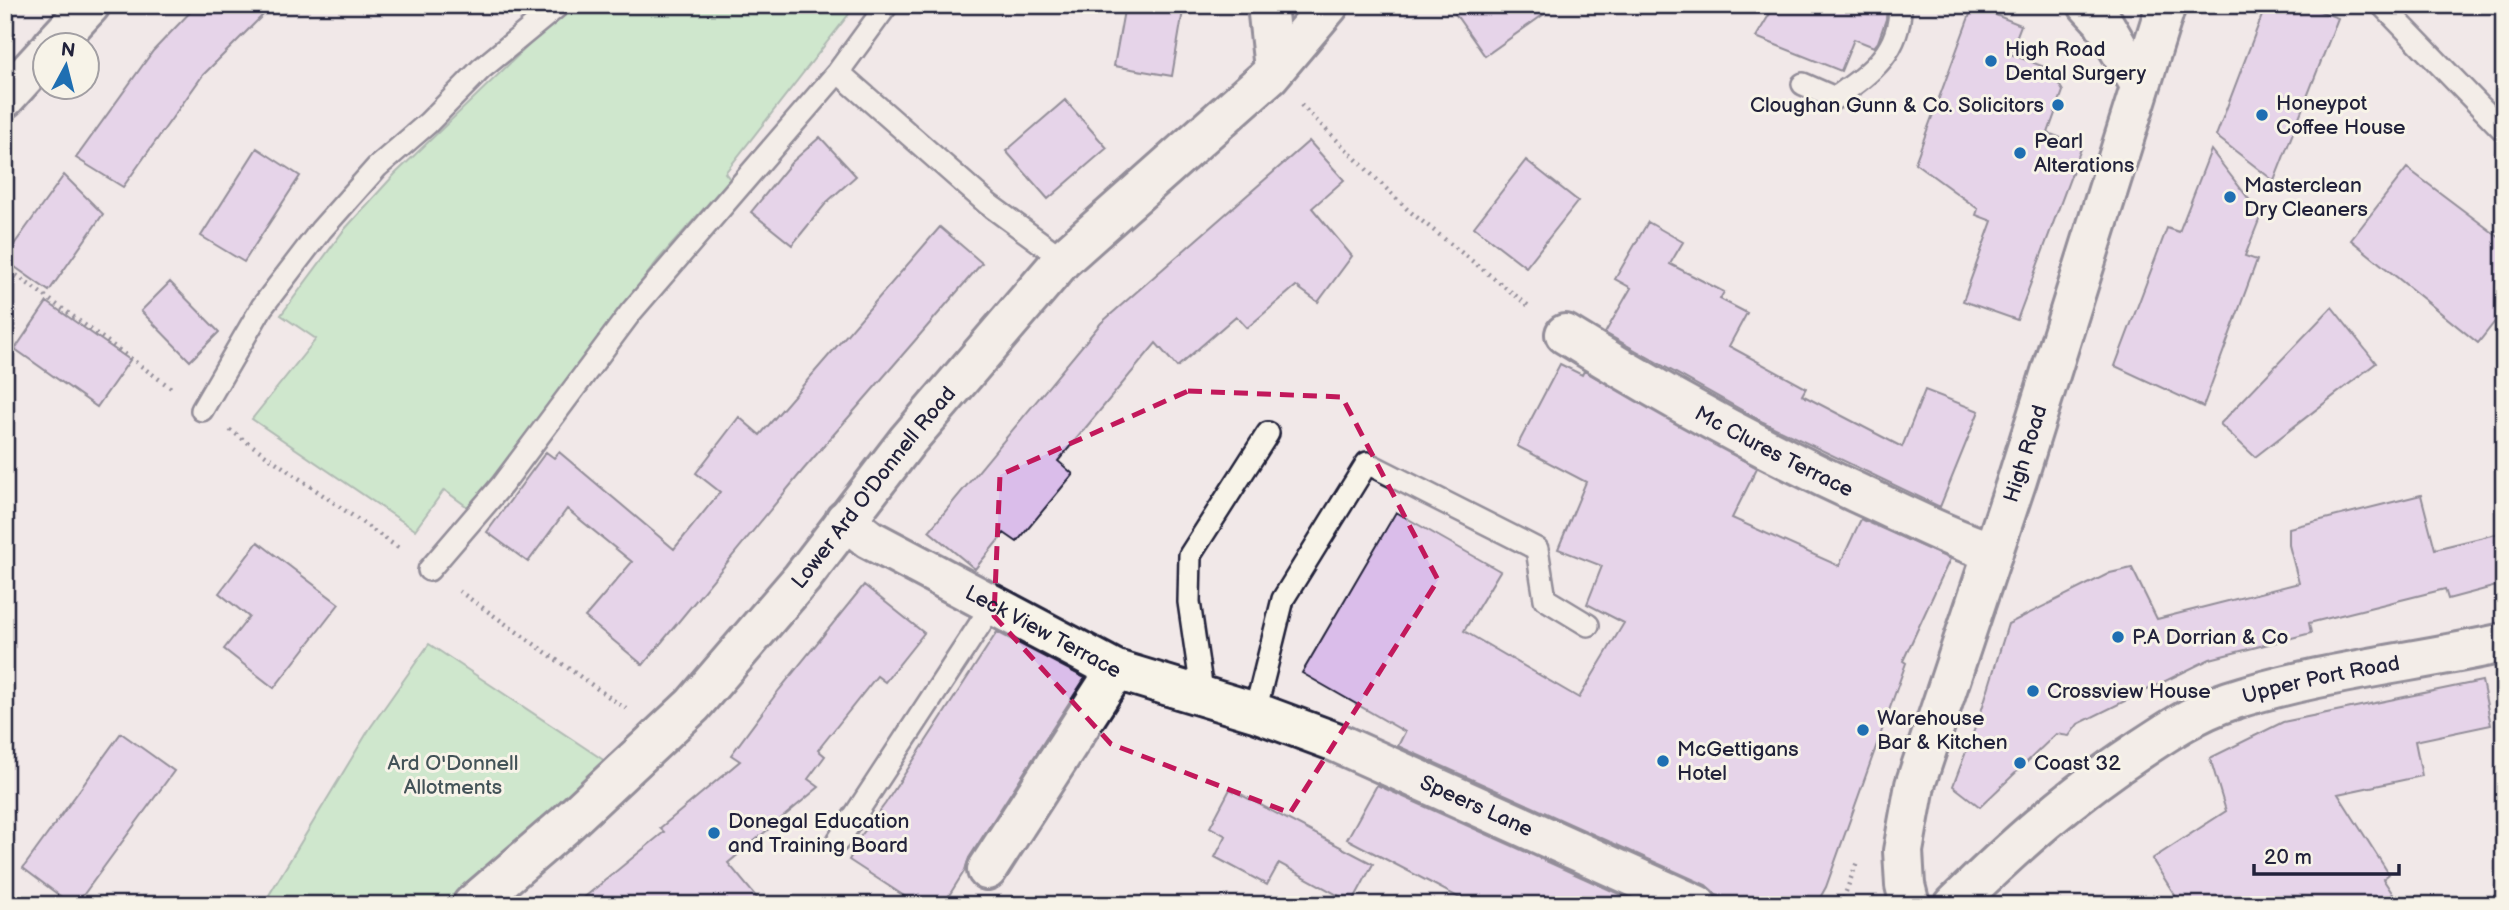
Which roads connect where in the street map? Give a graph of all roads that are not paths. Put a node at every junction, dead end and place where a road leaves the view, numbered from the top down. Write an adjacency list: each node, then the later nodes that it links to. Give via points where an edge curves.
1 (90, 5): 10 (street)
2 (559, 5): 20 (lane, via 481,69 377,167 321,230 262,307)
3 (887, 5): 12 (lane)
4 (1267, 5): 13 (street)
5 (1329, 5): 13 (street, Lower Ard O'Donnell Road)
6 (1900, 5): 14 (lane, via 1900,27 1877,68 1835,98)
7 (2088, 5): 15 (street, via 2102,20)
8 (2166, 5): 15 (street, High Road)
9 (2382, 5): 17 (lane)
10 (65, 32)
11 (32, 68): 16 (street)
12 (838, 72): 18 (lane, via 988,204); 24 (lane, via 631,312 502,485)
13 (1272, 72): 18 (street, Lower Ard O'Donnell Road)
14 (1803, 84)
15 (2140, 85): 23 (street, High Road)
16 (5, 98)
17 (2504, 131)
18 (1063, 259): 22 (street, Lower Ard O'Donnell Road)
19 (1565, 334): 23 (street, Mc Clures Terrace, via 1620,369 1810,472)
20 (202, 411)
21 (1268, 433): 29 (lane, via 1190,555 1189,602)
22 (845, 520): 25 (street, Leck View Terrace, via 869,539); 34 (street, Lower Ard O'Donnell Road, via 802,578 662,737)
23 (1993, 552): 36 (street, High Road, via 1912,796 1903,851)
24 (429, 570)
25 (994, 603): 28 (street, Leck View Terrace); 31 (lane)
26 (1588, 625): 30 (lane, via 1545,599 1537,549 1367,463 1283,599)
27 (2504, 643): 37 (street, Upper Port Road, via 2329,674 2227,701 2171,729 2095,779)
28 (1116, 670): 29 (street, Leck View Terrace); 32 (street)
29 (1203, 698): 30 (street, Leck View Terrace)
30 (1255, 712): 33 (street, Speers Lane, via 1333,741)
31 (838, 841)
32 (987, 870)
33 (1653, 895): 35 (street, Speers Lane)
34 (472, 905)
35 (1697, 905)
36 (1910, 905)
37 (1954, 905)

